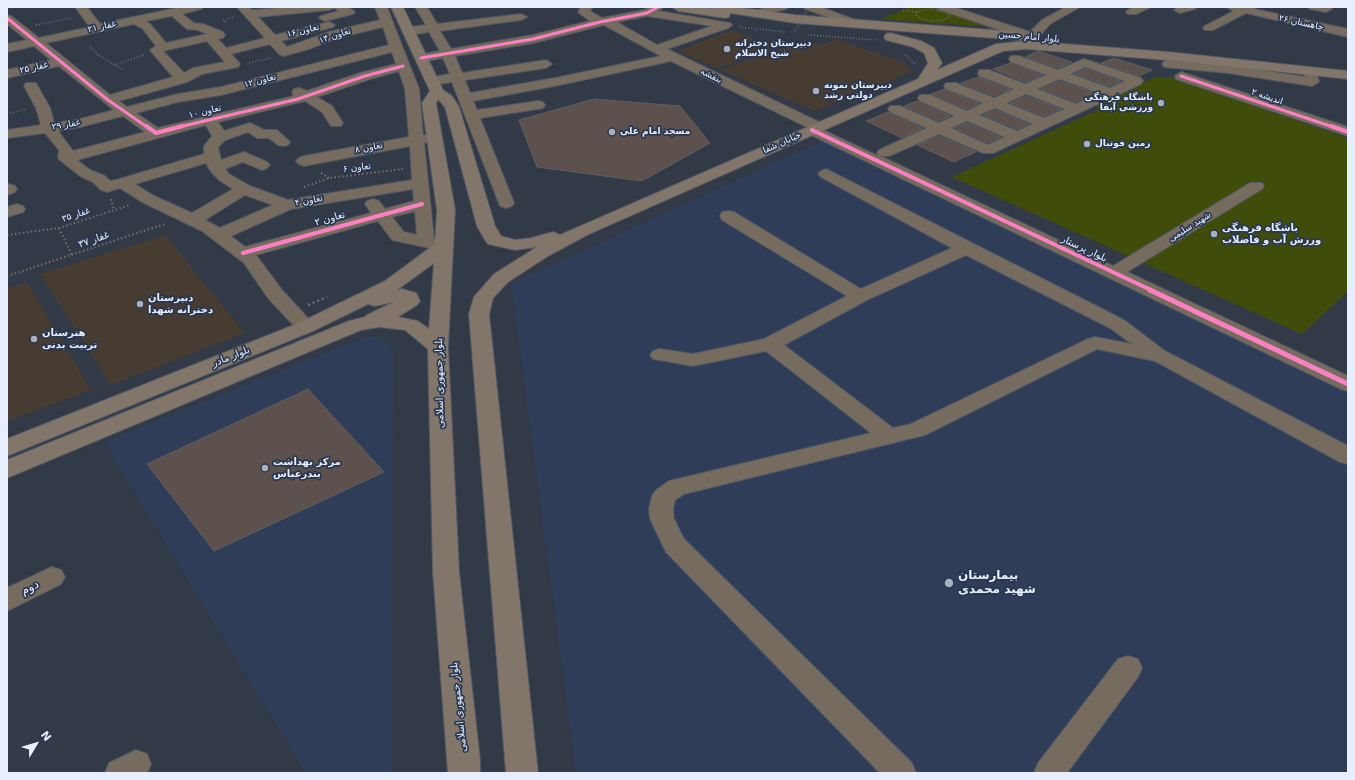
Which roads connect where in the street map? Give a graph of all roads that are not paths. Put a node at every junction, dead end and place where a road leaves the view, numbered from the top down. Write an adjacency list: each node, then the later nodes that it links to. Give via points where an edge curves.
1 (197, 7): 20 (street, غفار ۲۱)
2 (329, 7): 19 (street)
3 (340, 7): 26 (street, via 349,12)
4 (587, 7): 30 (street, بنفشه, via 584,12)
5 (658, 7): 22 (street)
6 (678, 7): 73 (main road, via 856,31 917,44 929,51 935,63)
7 (711, 7): 23 (main road, بلوار امام حسین)
8 (781, 7): 23 (street)
9 (942, 7): 45 (street)
10 (1074, 7): 45 (street, via 1046,22)
11 (1145, 7): 21 (street)
12 (1232, 7): 16 (street, چاهستان ۲۶)
13 (1314, 7): 17 (street)
14 (398, 9): 25 (street); 38 (main road)
15 (808, 9): 34 (street)
16 (1248, 9): 36 (street); 39 (street, چاهستان ۲۶)
17 (1326, 9)
18 (83, 11): 35 (street)
19 (247, 11): 41 (street)
20 (174, 12): 28 (street, غفار ۲۱); 46 (street, via 191,27 199,26 219,35)
21 (1132, 12)
22 (647, 13): 30 (street); 51 (street, via 726,25)
23 (754, 14): 34 (main road, بلوار امام حسین)
24 (384, 15): 37 (street, تعاون ۱۶); 42 (street, تعاون ۱۴, via 359,28); 48 (street)
25 (426, 16): 33 (street); 38 (street); 53 (street)
26 (325, 18)
27 (1348, 19): 39 (street)
28 (135, 20): 35 (street, غفار ۲۱); 50 (street, via 146,26)
29 (291, 20): 41 (street, via 293,25)
30 (603, 21): 40 (street); 51 (street, بنفشه)
31 (12, 23): 44 (street)
32 (546, 23): 40 (street)
33 (524, 24)
34 (860, 25): 45 (main road, بلوار امام حسین)
35 (97, 28): 44 (street, غفار ۲۱)
36 (1209, 28)
37 (305, 31): 41 (street, تعاون ۱۶); 42 (street)
38 (409, 31): 55 (main road)
39 (1344, 32)
40 (558, 33): 43 (street)
41 (269, 37): 46 (street); 47 (street, تعاون ۱۴, via 284,52)
42 (323, 39): 47 (street, تعاون ۱۴)
43 (534, 39): 53 (street); 60 (street)
44 (36, 41): 49 (street, غفار ۲۱); 52 (street)
45 (1029, 41): 62 (main road, بلوار امام حسین); 65 (main road, بلوار امام حسین); 73 (main road, خیابان شفا, via 1001,47)
46 (216, 44): 50 (street); 72 (street, via 234,64 198,71)
47 (305, 46): 59 (street, via 316,51)
48 (396, 47): 59 (street, تعاون ۱۲); 63 (street)
49 (7, 48)
50 (160, 49): 72 (street, via 162,58)
51 (656, 49): 54 (street, بنفشه)
52 (47, 51): 57 (street); 58 (street)
53 (448, 54): 55 (street); 71 (street)
54 (673, 57): 76 (street); 98 (street, بنفشه)
55 (421, 58): 85 (main road)
56 (1016, 59): 68 (street)
57 (7, 60)
58 (61, 62): 67 (street, غفار ۲۵); 84 (street)
59 (326, 64): 74 (street, تعاون ۱۲); 75 (street, via 333,73)
60 (546, 64): 71 (street); 76 (street)
61 (1168, 64): 65 (street, via 1228,69 1312,82)
62 (1348, 65)
63 (404, 66): 75 (street, تعاون ۱۰); 106 (street)
64 (240, 69): 74 (street, via 254,71)
65 (1310, 71): 69 (main road, بلوار امام حسین)
66 (984, 73): 79 (street)
67 (7, 74)
68 (1058, 75): 79 (street); 81 (street); 81 (street, via 1084,63 1136,82)
69 (1348, 75)
70 (1181, 76): 101 (street, اندیشه ۲)
71 (458, 78): 85 (street); 85 (street)
72 (182, 79): 84 (street)
73 (924, 79): 98 (main road, خیابان شفا)
74 (265, 80): 80 (street, تعاون ۱۲); 82 (street)
75 (350, 81): 82 (street, تعاون ۱۰)
76 (555, 82): 85 (street)
77 (31, 86): 99 (street, via 43,108)
78 (951, 86): 87 (street)
79 (1026, 89): 87 (street); 90 (street)
80 (221, 91): 91 (street, تعاون ۱۲, via 178,98); 92 (street)
81 (1111, 93): 90 (street)
82 (307, 96): 86 (street, تعاون ۱۰); 95 (street, via 327,109)
83 (925, 98): 93 (street)
84 (108, 100): 91 (street)
85 (455, 100): 88 (street); 106 (main road, بلوار جمهوری اسلامی, via 432,96); 119 (street); 125 (main road, via 486,226 494,240 507,244 524,244)
86 (283, 102): 92 (street, تعاون ۱۰); 97 (street, via 291,112)
87 (995, 103): 93 (street); 96 (street)
88 (538, 105)
89 (895, 109): 100 (street)
90 (1077, 109): 96 (street)
91 (124, 112): 99 (street, غفار ۲۹); 102 (street)
92 (240, 112): 94 (street, تعاون ۱۰)
93 (966, 116): 100 (street); 105 (street)
94 (210, 119): 102 (street, تعاون ۱۰); 104 (street)
95 (336, 123)
96 (1046, 124): 105 (street)
97 (250, 127): 104 (street); 107 (street, via 262,135 272,133)
98 (818, 127): 108 (street, بلوار پرستار); 125 (main road, خیابان شفا); 130 (street, بلوار پرستار)
99 (49, 128): 103 (street, غفار ۲۹); 109 (street, via 66,150)
100 (938, 128): 105 (street, via 988,150); 108 (street)
101 (1348, 132)
102 (156, 133): 109 (street, تعاون ۱۰)
103 (7, 134)
104 (220, 137): 110 (street, via 211,146)
105 (1018, 137)
106 (425, 139): 111 (street, تعاون ۸); 114 (street); 127 (main road, بلوار جمهوری اسلامی, via 446,210)
107 (283, 142)
108 (884, 153): 130 (street, بلوار پرستار)
109 (66, 158): 115 (street, via 84,174 99,179 107,186)
110 (214, 161): 112 (street, via 244,157); 115 (street); 117 (street, تعاون ۴, via 224,177)
111 (304, 161)
112 (262, 165)
113 (826, 174): 128 (street)
114 (419, 175): 118 (street, تعاون ۴); 120 (street)
115 (122, 183): 124 (street)
116 (1256, 186): 130 (street, شهید سلیمی)
117 (244, 189): 121 (street, تعاون ۴); 124 (street)
118 (365, 192): 121 (street, تعاون ۴); 122 (street)
119 (506, 203)
120 (422, 204): 122 (street, تعاون ۲); 127 (street)
121 (287, 205): 126 (street)
122 (380, 214): 127 (street, via 398,236); 129 (street, تعاون ۲)
123 (728, 216): 131 (street)
124 (189, 219): 126 (street)
125 (583, 230): 150 (main road, via 501,278 484,297 479,314)
126 (219, 235): 129 (street)
127 (435, 244): 132 (main road, بلوار مادر, via 392,285); 137 (main road, بلوار جمهوری اسلامی)
128 (966, 248): 131 (street); 133 (street)
129 (243, 253): 134 (street, via 274,294)
130 (1119, 270): 140 (street, بلوار پرستار); 141 (street, بلوار پرستار)
131 (860, 296): 136 (street)
132 (353, 316): 134 (main road, بلوار مادر); 137 (main road, بلوار مادر, via 411,325); 145 (main road, بلوار مادر)
133 (1109, 320): 135 (street); 139 (street)
134 (306, 327): 143 (main road, بلوار مادر)
135 (1095, 343): 139 (street); 142 (street, via 917,430)
136 (770, 344): 138 (street, via 693,360); 142 (street)
137 (438, 347): 149 (main road, بلوار جمهوری اسلامی, via 446,572)
138 (660, 355)
139 (1161, 356): 144 (street)
140 (1348, 372)
141 (1348, 384)
142 (889, 436): 151 (street, via 677,487 664,496 661,509 662,519 675,545)
143 (7, 448)
144 (1348, 456)
145 (7, 469)
146 (52, 577): 147 (street, دوم)
147 (7, 600)
148 (1128, 668): 152 (street)
149 (464, 773)
150 (522, 773)
151 (901, 773)
152 (1049, 773)

